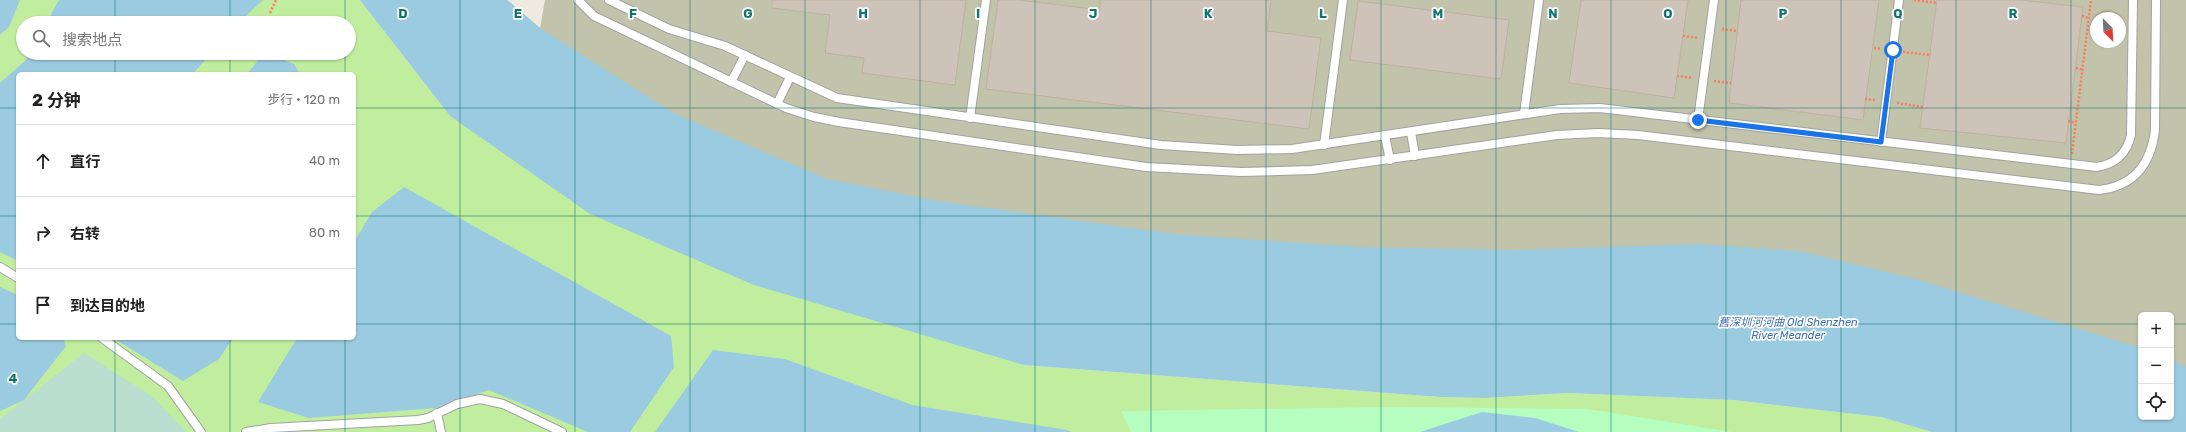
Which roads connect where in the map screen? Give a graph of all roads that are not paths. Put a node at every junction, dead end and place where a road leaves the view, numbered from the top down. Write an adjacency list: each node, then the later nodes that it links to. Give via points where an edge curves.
1 (578, 0): 12 (lane, via 594,16)
2 (609, 0): 10 (lane, via 669,29 725,46)
3 (986, 0): 15 (lane)
4 (1343, 0): 20 (lane)
5 (1538, 0): 14 (lane)
6 (1714, 0): 16 (lane)
7 (1899, 0): 19 (lane)
8 (2133, 0): 19 (lane, via 2132,127 2129,144 2113,163 2097,167 2071,165)
9 (2156, 0): 21 (lane, via 2155,130 2152,150 2149,159 2134,176 2110,188 2088,189 1618,134 1557,135)
10 (745, 55): 11 (lane); 12 (lane)
11 (790, 77): 13 (lane); 15 (lane, via 837,98)
12 (731, 82): 13 (lane)
13 (777, 104): 22 (lane, via 814,118 1169,169 1241,172 1312,170)
14 (1524, 114): 16 (lane, via 1560,109 1600,108); 17 (lane)
15 (970, 118): 20 (lane, via 1133,142 1201,149 1265,151)
16 (1698, 120): 19 (lane)
17 (1411, 132): 18 (lane); 21 (lane)
18 (1385, 136): 20 (lane); 22 (lane)
19 (1881, 142)
20 (1324, 145)
21 (1415, 156): 22 (lane)
22 (1390, 160)
23 (0, 267): 24 (lane)
24 (16, 277)
25 (105, 340): 27 (lane, via 168,386)
26 (438, 413): 28 (lane, via 418,420 271,428); 29 (lane); 30 (lane, via 457,404 480,399 503,404)
27 (201, 432)
28 (246, 432)
29 (441, 432)
30 (562, 432)

